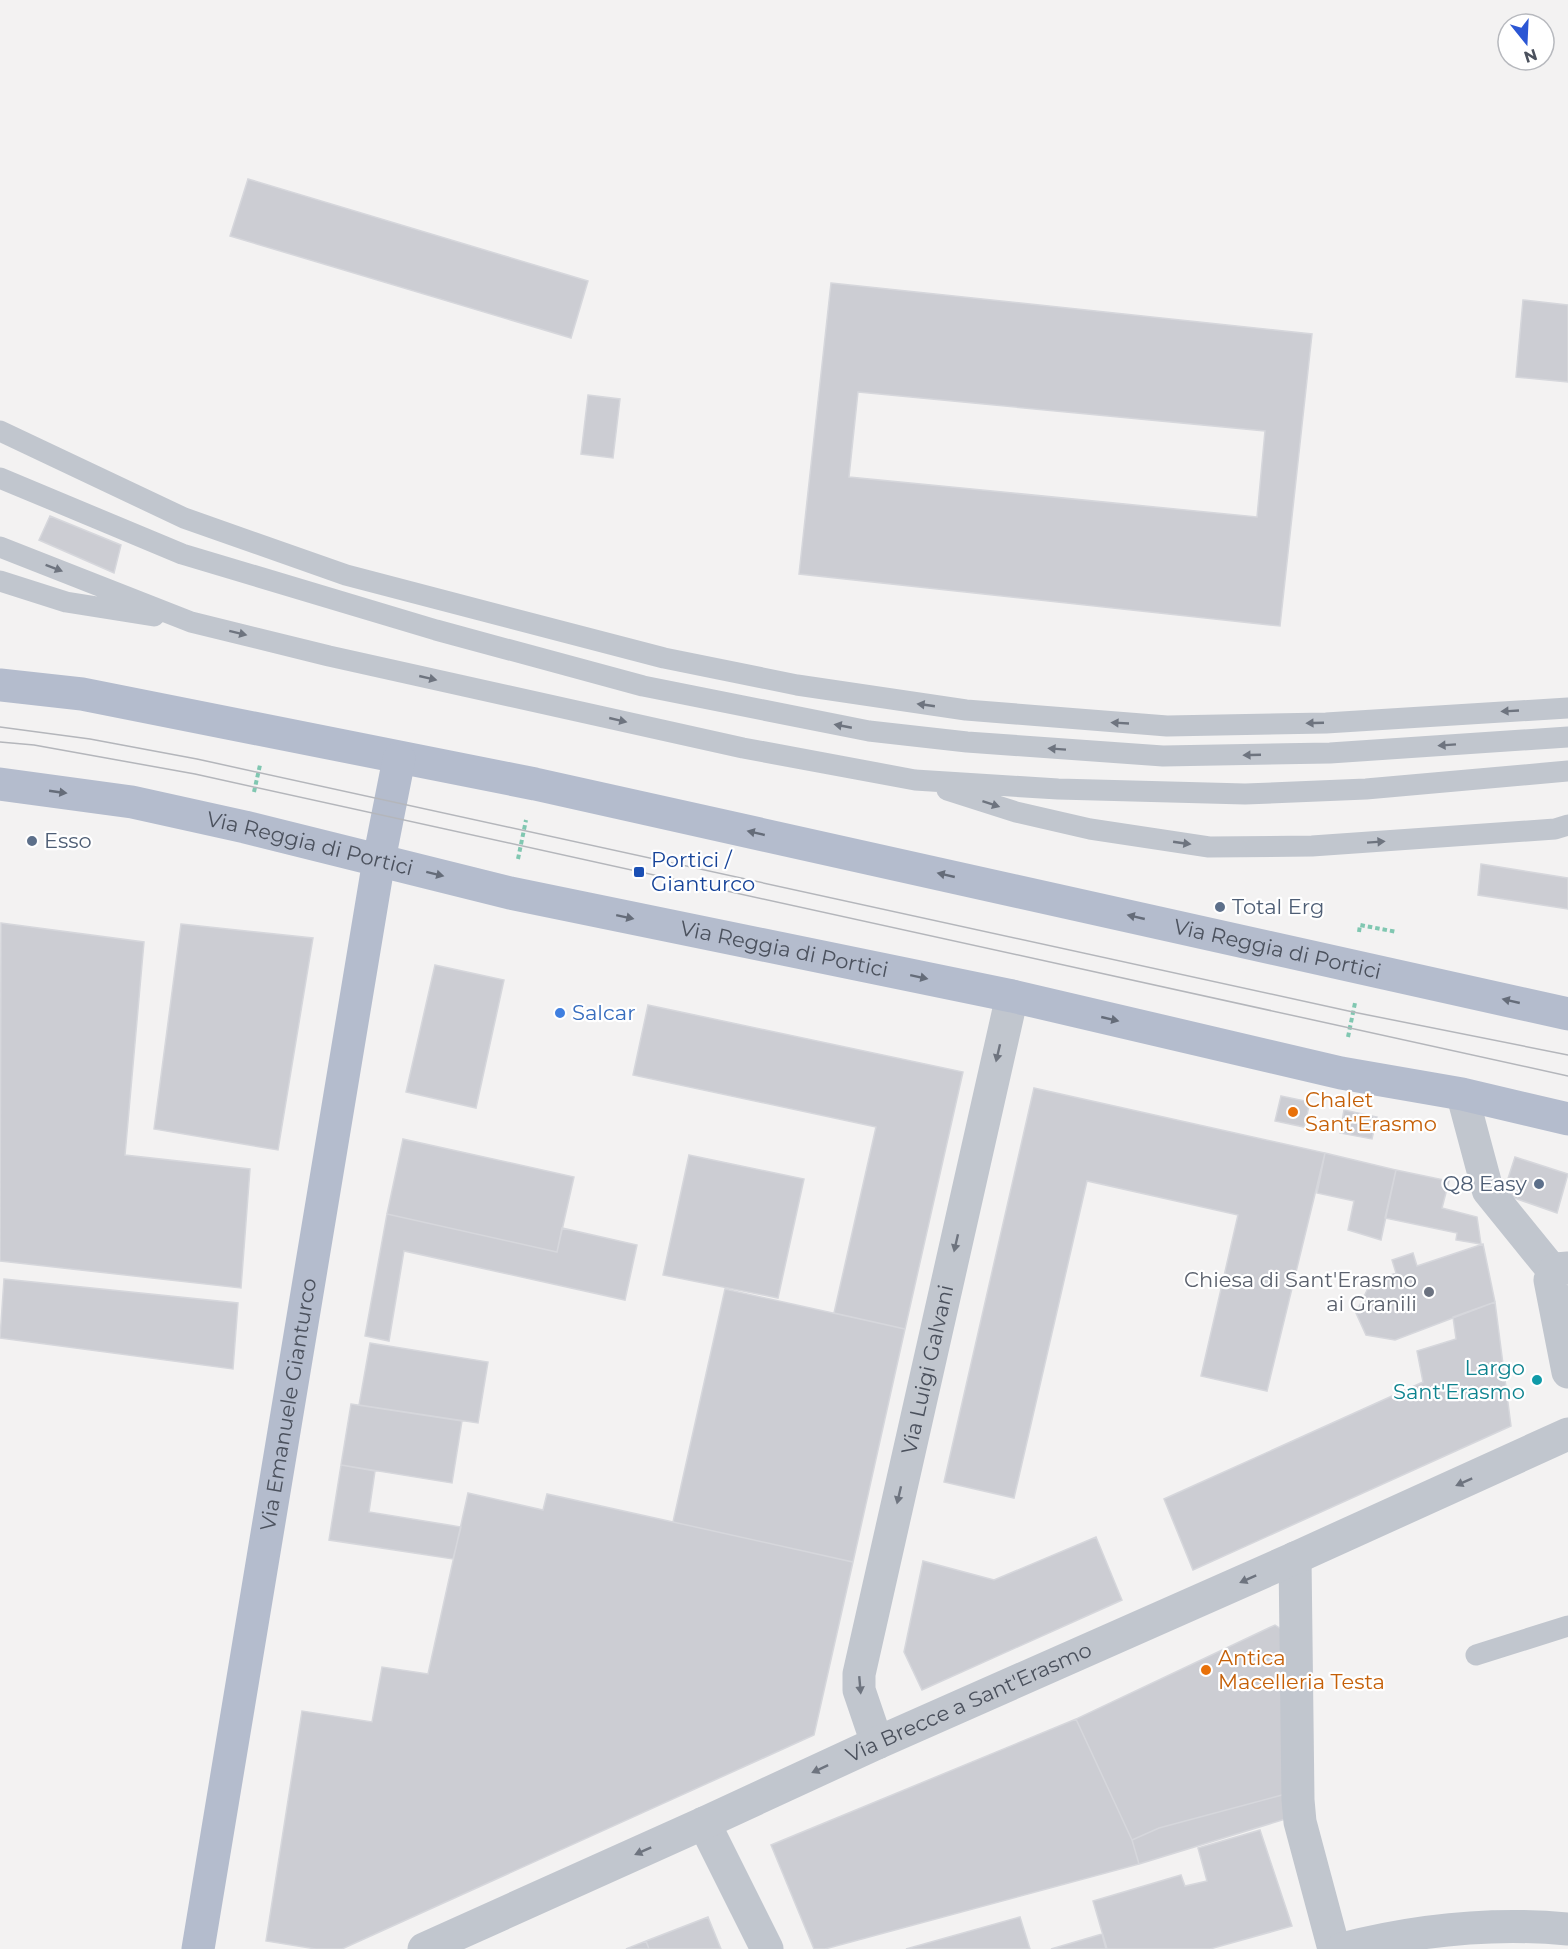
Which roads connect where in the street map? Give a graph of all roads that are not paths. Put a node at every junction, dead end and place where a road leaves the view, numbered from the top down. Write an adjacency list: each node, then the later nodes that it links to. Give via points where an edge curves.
1 (0, 431): 7 (lane, one-way to 1, via 1326,723 1167,726 966,710 797,685 664,658 346,575 184,518)
2 (0, 478): 8 (lane, one-way to 2, via 1330,753 1164,756 869,731 643,686 436,630 182,554)
3 (0, 547): 5 (lane, one-way to 5)
4 (0, 581): 5 (lane, via 66,603)
5 (191, 622): 11 (lane, one-way to 11, via 743,748)
6 (0, 685): 9 (main road, Via Reggia di Portici, via 82,694 269,729)
7 (1568, 708)
8 (1568, 736)
9 (399, 759): 14 (main road, Via Emanuele Gianturco); 16 (main road, Via Reggia di Portici, one-way to 9, via 535,784)
10 (1568, 771): 11 (lane, via 1366,789 1245,794)
11 (915, 780): 13 (lane, one-way to 13, via 1079,827 1209,847 1312,846 1556,829)
12 (0, 784): 14 (main road, Via Reggia di Portici, one-way to 14, via 132,802)
13 (1568, 825)
14 (379, 860): 15 (main road, Via Reggia di Portici, one-way to 15, via 510,893); 28 (main road, Via Emanuele Gianturco)
15 (1012, 996): 17 (main road, Via Reggia di Portici, one-way to 17, via 1341,1073); 25 (street, Via Luigi Galvani, one-way to 25, via 859,1674 859,1690)
16 (1568, 1014)
17 (1462, 1095): 18 (main road, Via Reggia di Portici); 19 (street, via 1488,1191)
18 (1568, 1119)
19 (1560, 1270): 20 (street, via 1550,1280)
20 (1568, 1372)
21 (1568, 1434): 22 (street, Via Brecce a Sant'Erasmo, one-way to 22)
22 (1295, 1558): 25 (street, Via Brecce a Sant'Erasmo, one-way to 25); 31 (street, via 1300,1821)
23 (1568, 1626): 24 (lane)
24 (1476, 1655)
25 (877, 1743): 26 (street, Via Brecce a Sant'Erasmo, one-way to 26)
26 (704, 1823): 29 (street, Via Brecce a Sant'Erasmo, one-way to 29); 30 (street)
27 (1568, 1929): 32 (street, via 1425,1930)
28 (198, 1949)
29 (424, 1949)
30 (767, 1949)
31 (1334, 1949)
32 (1342, 1949)

